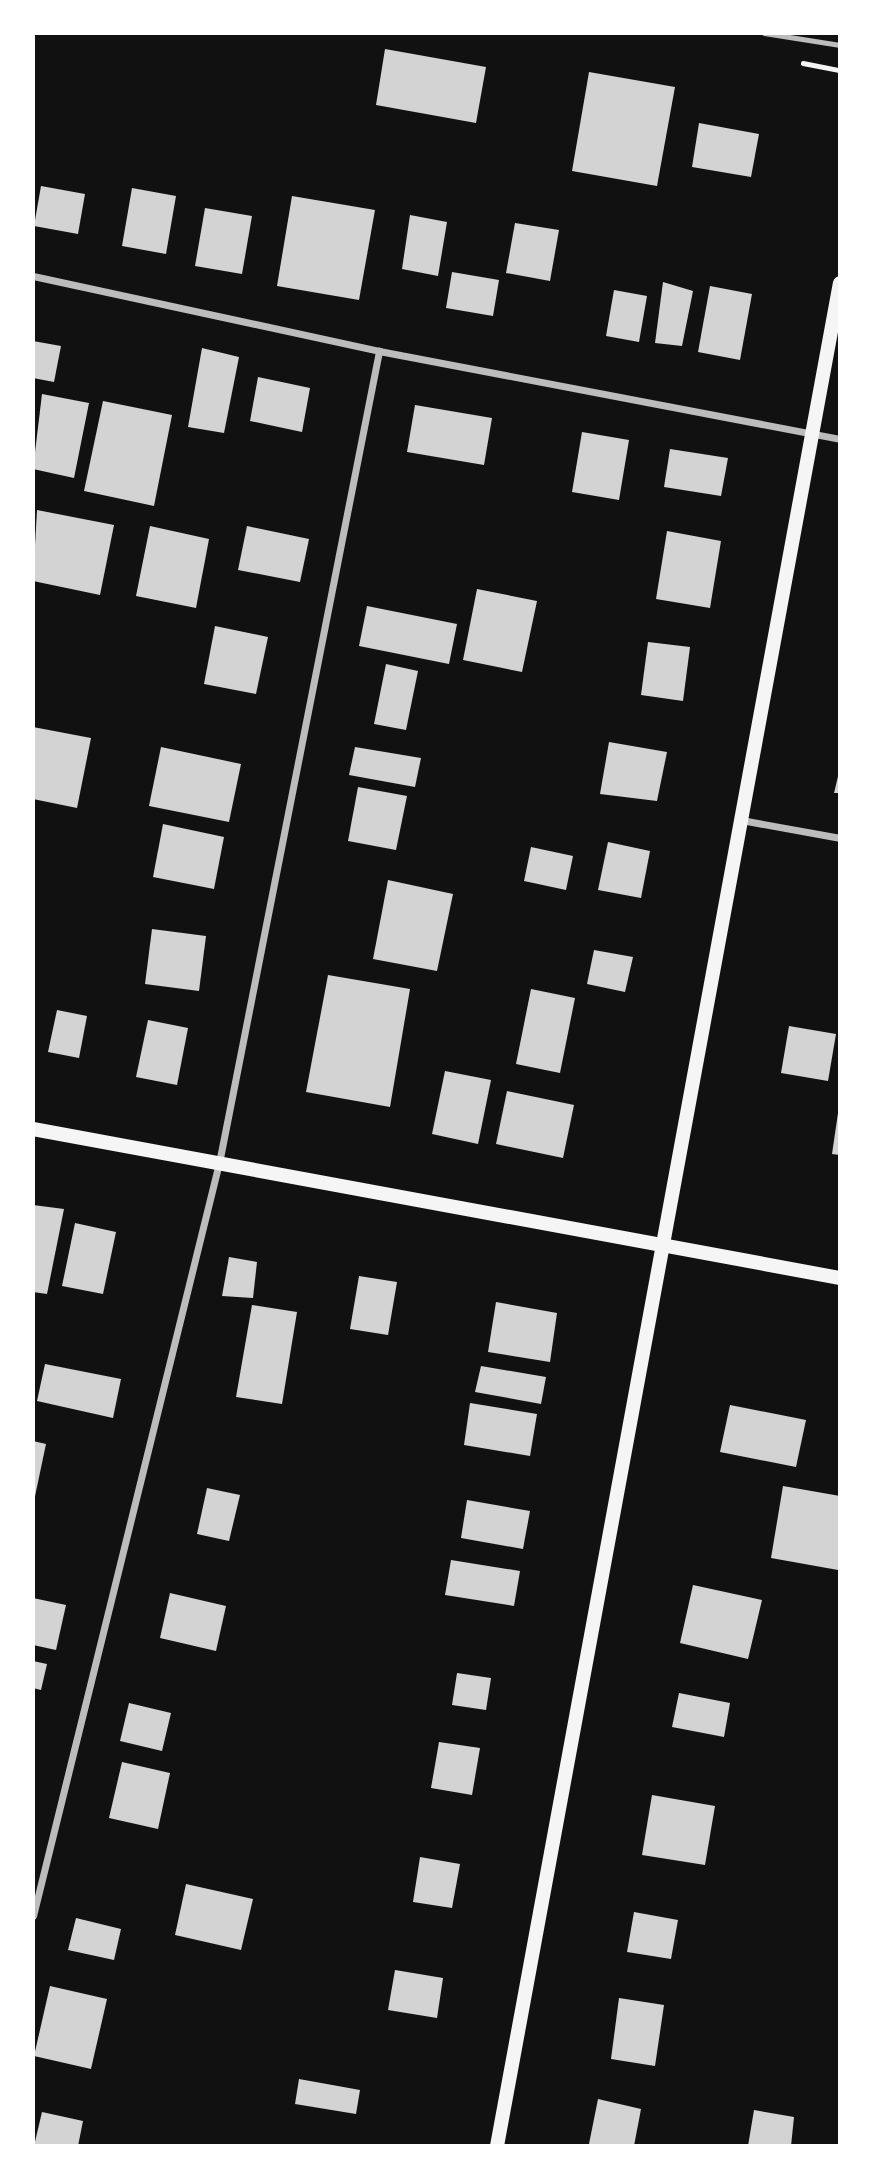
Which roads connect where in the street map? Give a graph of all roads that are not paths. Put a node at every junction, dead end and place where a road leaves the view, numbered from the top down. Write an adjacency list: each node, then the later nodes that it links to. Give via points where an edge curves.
1 (764, 33): 2 (lane)
2 (840, 46)
3 (33, 276): 5 (street)
4 (840, 283): 6 (main road)
5 (379, 351): 6 (street); 11 (street)
6 (811, 433): 7 (street); 8 (main road)
7 (840, 439)
8 (741, 820): 9 (street); 12 (main road)
9 (840, 838)
10 (33, 1129): 11 (main road)
11 (219, 1163): 12 (main road); 14 (street)
12 (658, 1244): 13 (main road); 15 (main road)
13 (840, 1278)
14 (33, 1916)
15 (497, 2146)

